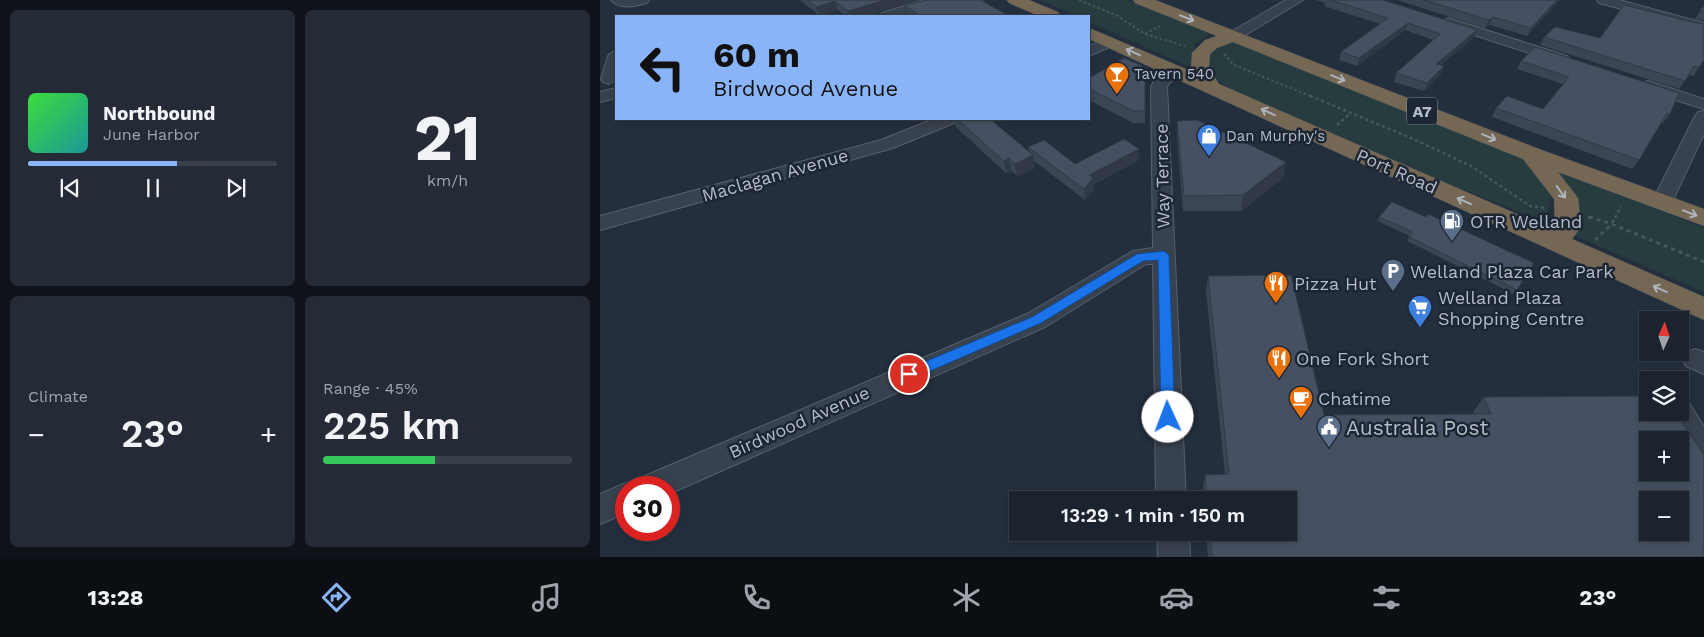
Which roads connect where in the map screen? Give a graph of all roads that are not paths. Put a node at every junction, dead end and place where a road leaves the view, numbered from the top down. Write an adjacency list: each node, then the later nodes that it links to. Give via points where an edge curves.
1 (612, 0): 7 (street)
2 (938, 0): 9 (street)
3 (1015, 0): 10 (highway)
4 (1141, 0): 15 (highway, A7, one-way to 15)
5 (1296, 0): 15 (street)
6 (1604, 0): 12 (street)
7 (637, 1): 8 (street)
8 (629, 15)
9 (890, 15)
10 (1050, 15)
11 (1434, 18): 18 (street)
12 (1704, 27)
13 (1090, 33): 14 (highway, Port Road)
14 (1109, 42): 16 (street); 19 (highway, Port Road, one-way to 14)
15 (1228, 44): 21 (highway, via 1212,44 1201,53 1200,68); 26 (highway, A7, one-way to 26)
16 (1090, 52)
17 (615, 60): 22 (street)
18 (1573, 62)
19 (1177, 72): 21 (highway, Port Road); 31 (street, Way Terrace, via 1162,80 1159,87)
20 (1638, 83): 23 (street)
21 (1211, 86): 30 (highway, Port Road, one-way to 21)
22 (606, 91)
23 (1704, 104)
24 (1704, 116): 27 (street)
25 (946, 120): 29 (street, Maclagan Avenue, via 886,144)
26 (1531, 154): 27 (highway, A7); 30 (highway, one-way to 30, via 1566,198 1568,227)
27 (1662, 202): 28 (highway, A7, one-way to 28)
28 (1704, 218)
29 (600, 223)
30 (1554, 242): 32 (highway, Port Road, one-way to 30)
31 (1164, 255): 35 (street, Birdwood Avenue, via 1141,257 1036,320); 36 (street, Way Terrace)
32 (1704, 309)
33 (1685, 421): 34 (street)
34 (1704, 451)
35 (678, 476)
36 (1171, 491)
37 (615, 503): 38 (street)
38 (600, 509)
39 (1173, 541): 40 (street)
40 (1174, 557)

